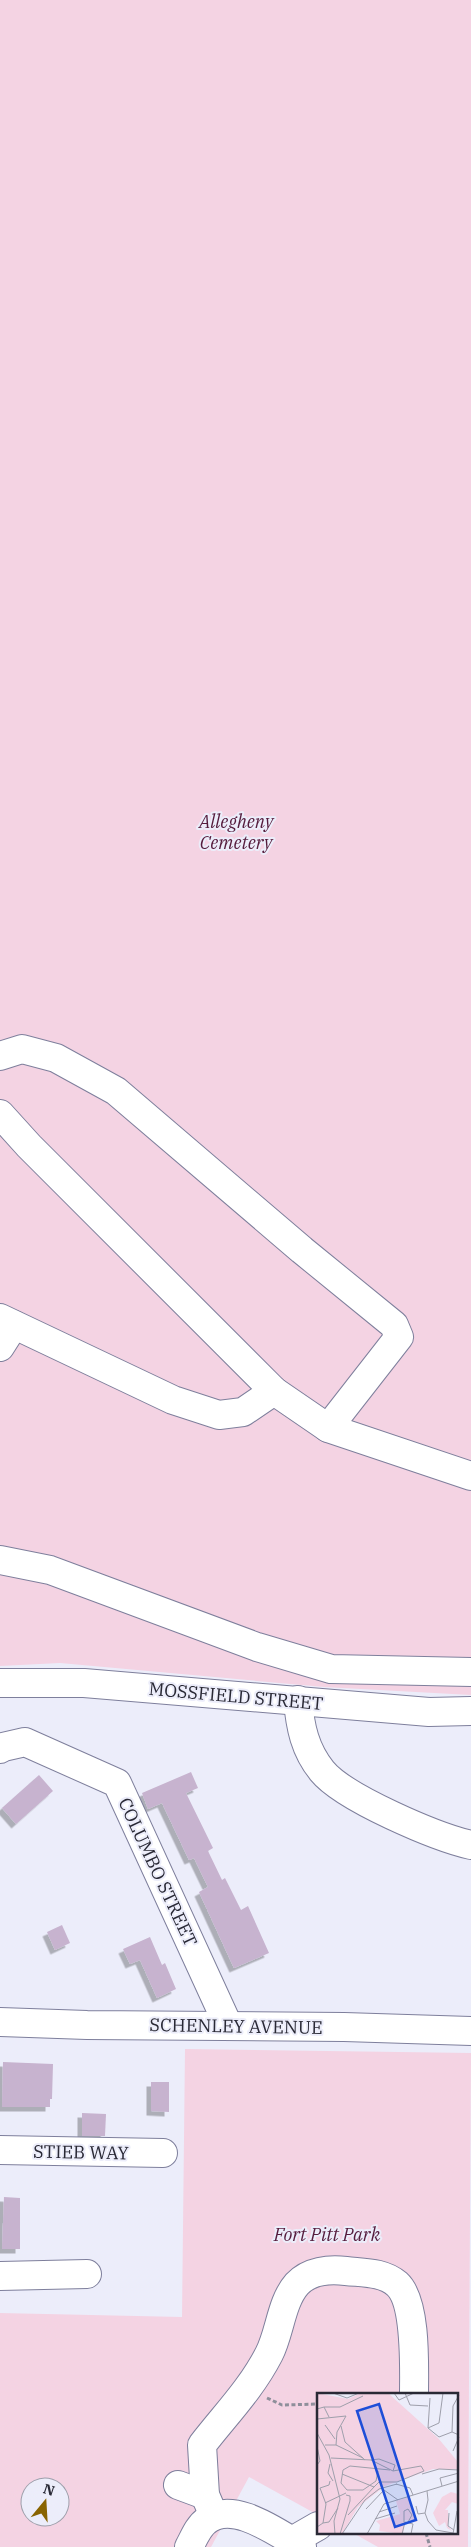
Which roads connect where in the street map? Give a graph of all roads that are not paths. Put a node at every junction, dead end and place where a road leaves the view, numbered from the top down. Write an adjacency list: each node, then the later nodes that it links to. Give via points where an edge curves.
1 (0, 1056): 5 (street, via 22,1049 56,1058 116,1091 394,1325 399,1337)
2 (0, 1114): 4 (street)
3 (5, 1330): 4 (street, via 173,1400 219,1414 243,1412)
4 (274, 1391): 5 (street)
5 (328, 1428): 6 (street)
6 (471, 1476)
7 (0, 1560): 9 (street, via 50,1570 257,1647 331,1669)
8 (471, 1662): 9 (street)
9 (421, 1672): 10 (street)
10 (471, 1672)
11 (0, 1683): 12 (street, MOSSFIELD STREET, via 84,1683)
12 (298, 1700): 13 (street, MOSSFIELD STREET, via 429,1712); 15 (street, via 299,1722 308,1749 331,1780 397,1817)
13 (471, 1711)
14 (13, 1746): 17 (street, COLUMBO STREET, via 117,1783)
15 (471, 1845)
16 (0, 2022): 17 (street, SCHENLEY AVENUE)
17 (228, 2025): 18 (street, SCHENLEY AVENUE)
18 (471, 2031)
19 (0, 2150): 20 (street, STIEB WAY)
20 (163, 2153)
21 (87, 2274): 22 (street)
22 (0, 2276)
23 (414, 2393): 25 (street, via 409,2307 398,2285 378,2274 339,2270 311,2273 291,2292 271,2351 251,2385 202,2445)
24 (178, 2485): 25 (street)
25 (209, 2505): 27 (street, via 244,2516); 28 (street, via 202,2526)
26 (317, 2527): 27 (street)
27 (297, 2544)
28 (189, 2547)

